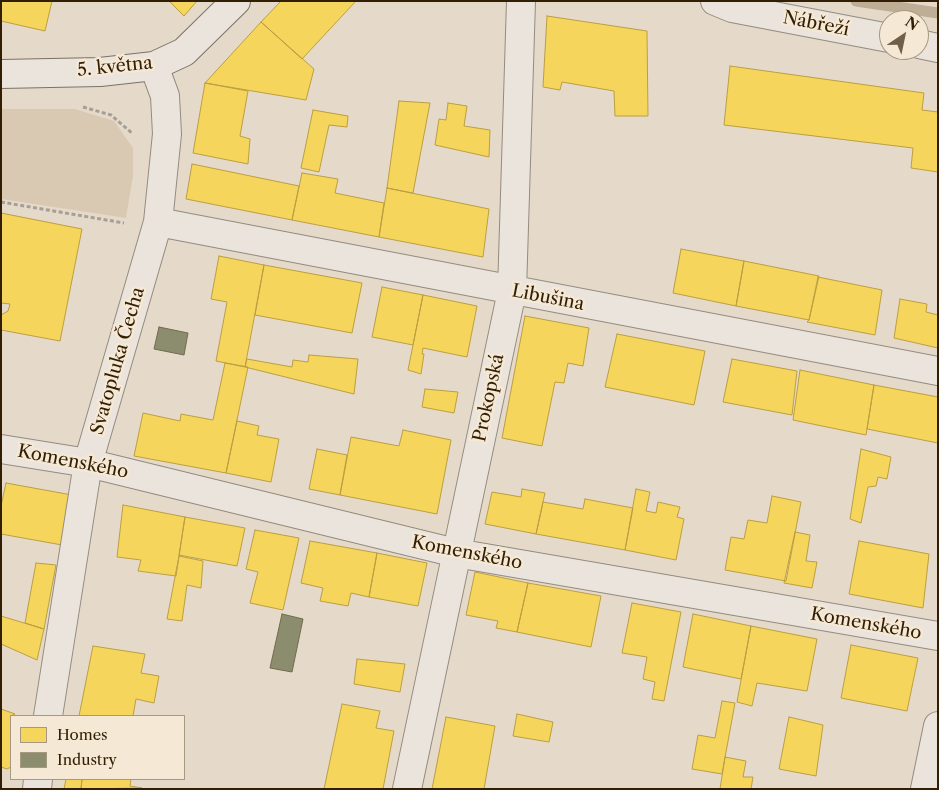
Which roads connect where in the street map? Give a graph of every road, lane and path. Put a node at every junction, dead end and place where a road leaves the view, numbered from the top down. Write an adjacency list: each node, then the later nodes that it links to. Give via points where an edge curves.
1 (236, 1): 5 (street, 5. května, via 184,52)
2 (521, 1): 11 (street, Prokopská)
3 (715, 1): 4 (street, Nábřeží, via 732,8)
4 (879, 36)
5 (154, 66): 6 (street, 5. května, via 100,72); 8 (street, Svatopluka Čecha, via 165,96)
6 (1, 74)
7 (74, 106): 8 (path, via 111,115 137,138)
8 (167, 134): 10 (street, Svatopluka Čecha)
9 (1, 202): 10 (path, via 130,224)
10 (158, 222): 11 (street, Libušina); 14 (street, Svatopluka Čecha)
11 (512, 291): 12 (street, Libušina); 15 (street, Prokopská)
12 (938, 371)
13 (1, 449): 14 (street, Komenského)
14 (88, 463): 15 (street, Komenského); 17 (street, Svatopluka Čecha)
15 (456, 553): 16 (street, Komenského); 19 (street, Prokopská)
16 (938, 636)
17 (48, 715)
18 (938, 726): 20 (street)
19 (407, 789)
20 (925, 789)

